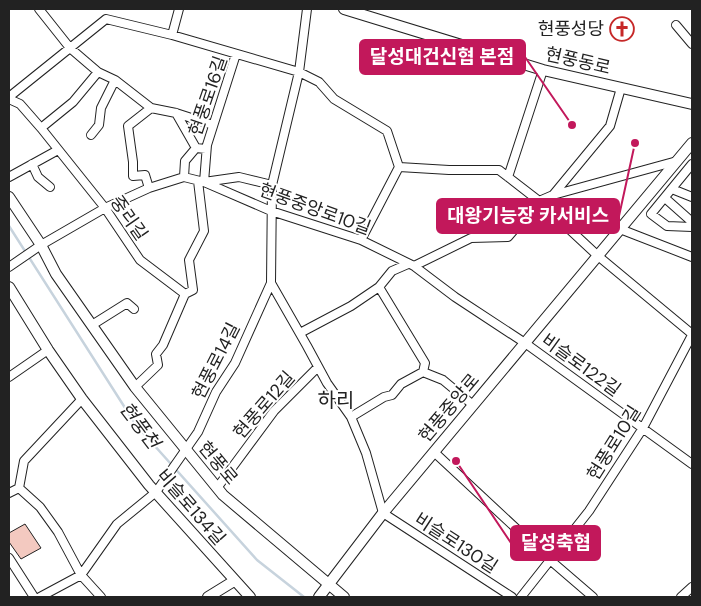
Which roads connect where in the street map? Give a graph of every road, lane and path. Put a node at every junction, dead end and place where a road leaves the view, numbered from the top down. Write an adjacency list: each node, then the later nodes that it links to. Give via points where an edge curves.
1 (39, 9): 8 (street)
2 (179, 9): 6 (street)
3 (307, 9): 12 (street)
4 (344, 9): 10 (street, 현풍동로)
5 (676, 25): 7 (street)
6 (172, 35): 8 (street, via 106,19); 9 (street)
7 (692, 44)
8 (70, 48): 11 (street); 15 (street)
9 (236, 54): 12 (street, 현풍로16길); 19 (street, 현풍로16길)
10 (543, 70): 14 (street, 현풍동로); 33 (street)
11 (98, 72): 13 (street); 20 (street, via 73,102)
12 (300, 72): 29 (street, 현풍로16길, via 319,82 334,99 387,131); 36 (street)
13 (115, 80): 17 (street); 21 (street, via 101,108 99,125)
14 (621, 88): 16 (street, 현풍동로); 40 (street, via 610,126)
15 (9, 98): 20 (street, 중리길, via 20,104)
16 (692, 104)
17 (151, 108): 18 (street); 38 (street, via 128,126 133,176 144,174)
18 (176, 113): 19 (street); 23 (street)
19 (213, 125): 24 (street, 현풍로16길)
20 (41, 128): 25 (street, 중리길)
21 (92, 135)
22 (692, 143): 26 (street, 현풍중앙로)
23 (196, 148): 24 (street); 32 (street, via 185,161)
24 (206, 149): 35 (street, 현풍로16길)
25 (58, 150): 27 (street); 45 (street, 중리길)
26 (677, 161): 40 (street); 49 (street, 현풍중앙로)
27 (32, 164): 31 (street); 37 (street, via 38,177)
28 (692, 164): 30 (street)
29 (399, 167): 33 (street, via 499,170); 50 (street)
30 (683, 175): 34 (street); 39 (street)
31 (9, 176)
32 (184, 177): 35 (street, 현풍중앙로10길); 38 (street)
33 (508, 177): 44 (street)
34 (692, 178)
35 (201, 181): 36 (street, 현풍중앙로10길, via 238,177); 46 (street, 현풍중앙로10길); 59 (street, 현풍로16길, via 204,231 189,260 193,290)
36 (272, 185): 46 (street)
37 (50, 187)
38 (149, 188): 45 (street)
39 (672, 189): 42 (street); 43 (street)
40 (553, 195): 44 (street)
41 (9, 197): 51 (street, 현풍로)
42 (692, 197)
43 (665, 198): 47 (street); 48 (street, via 651,214 667,226)
44 (539, 201): 52 (street); 54 (street, via 508,237 471,238)
45 (105, 208): 51 (street); 59 (street, 중리길, via 140,260)
46 (271, 211): 50 (street, 현풍중앙로10길); 56 (street)
47 (692, 222)
48 (692, 227)
49 (620, 229): 52 (street, 현풍중앙로); 53 (street)
50 (361, 240): 54 (street, 현풍중앙로10길)
51 (41, 245): 55 (street); 61 (street, 현풍로, via 56,274)
52 (598, 256): 63 (street); 64 (street, 현풍중앙로)
53 (692, 256)
54 (411, 265): 58 (street, via 392,271); 64 (street, 현풍중앙로10길)
55 (9, 267)
56 (270, 284): 62 (street); 74 (street, 현풍로14길, via 235,362)
57 (9, 287): 65 (street, 비슬로134길)
58 (378, 287): 62 (street, via 351,306); 67 (street, via 424,362)
59 (185, 294): 69 (street, 현풍로16길, via 156,354 158,365)
60 (134, 309): 61 (street, via 127,303)
61 (92, 326): 69 (street, 현풍로)
62 (300, 333): 66 (street)
63 (692, 334): 73 (street, 현풍로10길)
64 (525, 343): 71 (street, 현풍중앙로); 73 (street, 비슬로122길)
65 (48, 350): 68 (street); 70 (street, 비슬로134길)
66 (318, 367): 72 (street); 78 (street, 현풍로12길, via 274,411)
67 (423, 372): 71 (street, via 443,380); 72 (street, via 401,384 392,396 384,396)
68 (9, 377)
69 (135, 387): 74 (street, 현풍로)
70 (82, 399): 77 (street, via 24,461); 79 (street, 비슬로134길)
71 (473, 405): 75 (street, 현풍중앙로)
72 (352, 417): 81 (street)
73 (643, 428): 76 (street, 비슬로122길); 83 (street, 현풍로10길, via 589,511)
74 (186, 450): 78 (street, 현풍로); 79 (street, 현풍로14길)
75 (434, 452): 81 (street, 현풍중앙로); 83 (street)
76 (692, 464)
77 (20, 488): 80 (street); 84 (street, via 40,507 58,532)
78 (217, 488): 86 (street, 현풍로)
79 (156, 492): 84 (street, 현풍로14길, via 117,524); 85 (street, 비슬로134길)
80 (9, 493)
81 (383, 513): 86 (street, 현풍중앙로); 95 (street, 비슬로130길)
82 (9, 558): 88 (street)
83 (550, 560): 96 (street, 현풍로10길); 97 (street)
84 (81, 575): 89 (street); 90 (street)
85 (234, 581): 91 (street); 92 (street, 비슬로134길)
86 (330, 585): 93 (street, 현풍중앙로); 94 (street, 현풍로)
87 (692, 588): 98 (street)
88 (34, 597)
89 (40, 597)
90 (101, 597)
91 (208, 597)
92 (250, 597)
93 (319, 597)
94 (344, 597)
95 (512, 597)
96 (521, 597)
97 (593, 597)
98 (681, 597)

